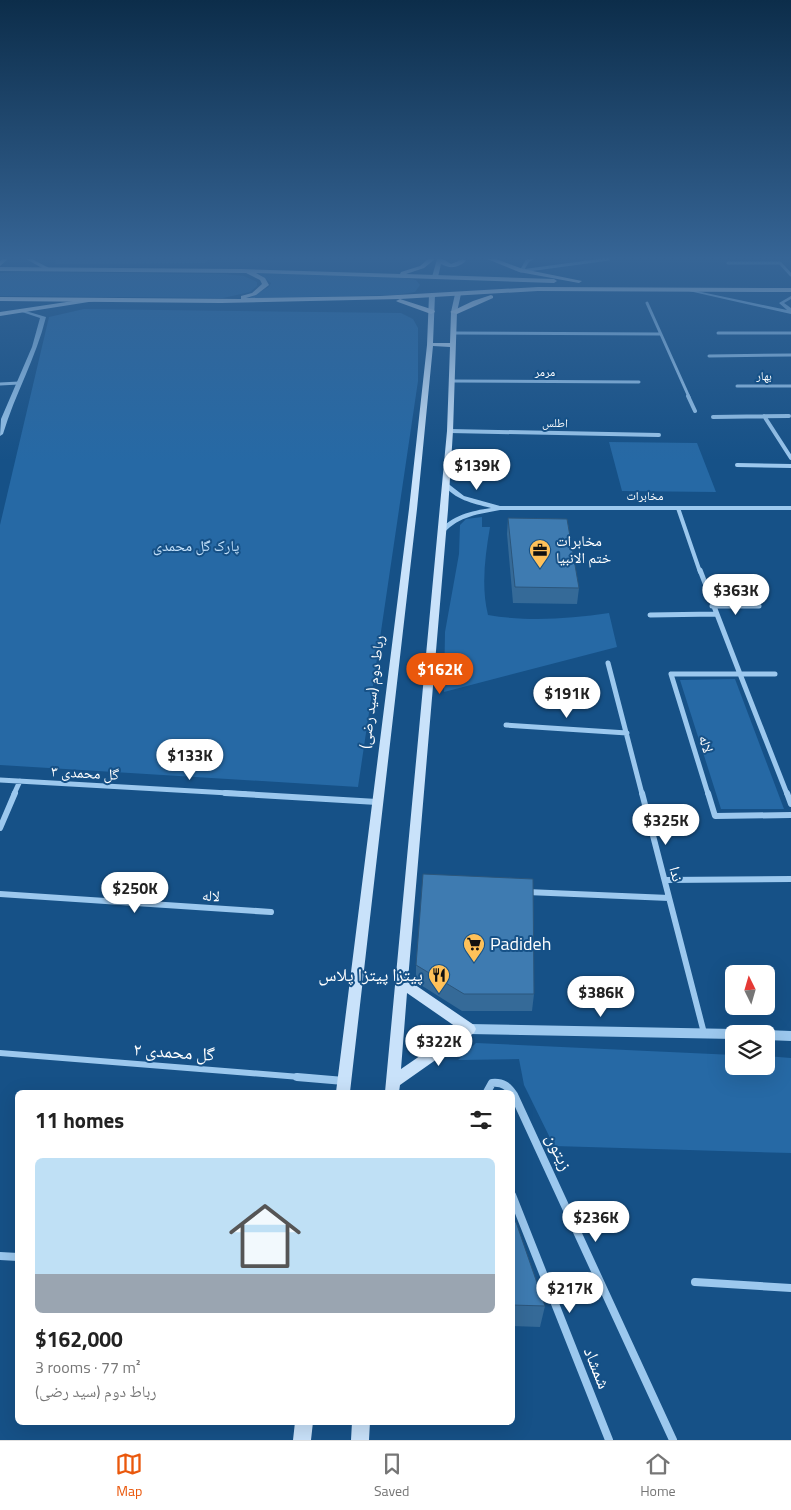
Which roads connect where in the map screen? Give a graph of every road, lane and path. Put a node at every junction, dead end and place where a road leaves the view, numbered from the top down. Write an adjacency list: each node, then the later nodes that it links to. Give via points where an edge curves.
1 (41, 326): 15 (street)
2 (431, 326): 9 (main road, رباط دوم (سید رضی))
3 (453, 326): 5 (main road)
4 (657, 326): 8 (street)
5 (453, 333): 8 (street); 10 (main road)
6 (718, 333): 7 (street)
7 (791, 333)
8 (660, 334): 19 (street)
9 (430, 345): 10 (main road); 45 (main road, رباط دوم (سید رضی))
10 (452, 346): 13 (main road)
11 (791, 355): 12 (street)
12 (709, 356)
13 (452, 381): 14 (street, مرمر); 24 (main road)
14 (639, 382)
15 (19, 383): 16 (street); 23 (street)
16 (0, 384)
17 (737, 386): 18 (street, بهار)
18 (791, 386)
19 (695, 411)
20 (764, 416): 21 (street); 22 (street); 26 (street)
21 (788, 416)
22 (713, 418)
23 (0, 430)
24 (450, 432): 25 (street, اطلس); 29 (main road)
25 (659, 436)
26 (791, 458)
27 (737, 465): 28 (street)
28 (791, 466)
29 (446, 484): 30 (street, via 459,497); 33 (main road)
30 (500, 508): 31 (street, مخابرات); 33 (street, via 454,519)
31 (678, 508): 32 (street, مخابرات); 34 (street)
32 (791, 508)
33 (442, 532): 55 (main road)
34 (712, 606): 35 (street); 36 (street)
35 (759, 606)
36 (716, 614): 37 (street); 39 (street)
37 (650, 615)
38 (608, 663): 42 (street, ندا)
39 (740, 674): 40 (street, لاله); 46 (street); 47 (street, لاله, via 671,674 715,816)
40 (775, 674)
41 (506, 725): 42 (street)
42 (626, 733): 50 (street, ندا)
43 (0, 780): 44 (street, گل محمدی ۳)
44 (20, 782): 45 (street, گل محمدی ۳); 48 (street)
45 (378, 802): 62 (main road, رباط دوم (سید رضی))
46 (791, 804)
47 (791, 815)
48 (0, 828)
49 (791, 879): 50 (street)
50 (665, 880): 53 (street, ندا)
51 (523, 892): 53 (street)
52 (0, 894): 54 (street, لاله)
53 (669, 898): 57 (street, ندا)
54 (271, 912)
55 (403, 984): 56 (main road); 63 (main road)
56 (468, 1028): 57 (street); 63 (main road)
57 (704, 1034): 58 (street)
58 (725, 1034)
59 (775, 1035): 60 (street)
60 (791, 1036)
61 (0, 1054): 62 (street, گل محمدی ۲)
62 (345, 1081): 64 (main road, رباط دوم (سید رضی))
63 (392, 1087)
64 (343, 1090)
65 (488, 1090): 66 (street, زیتون, via 492,1083 501,1082)
66 (511, 1090)
67 (515, 1098): 78 (street, زیتون)
68 (515, 1203): 77 (street, شمشاد)
69 (0, 1256): 70 (street)
70 (15, 1257)
71 (695, 1282): 72 (street)
72 (791, 1288)
73 (304, 1425): 75 (main road)
74 (361, 1425): 76 (main road)
75 (302, 1440)
76 (360, 1440)
77 (609, 1440)
78 (673, 1440)

